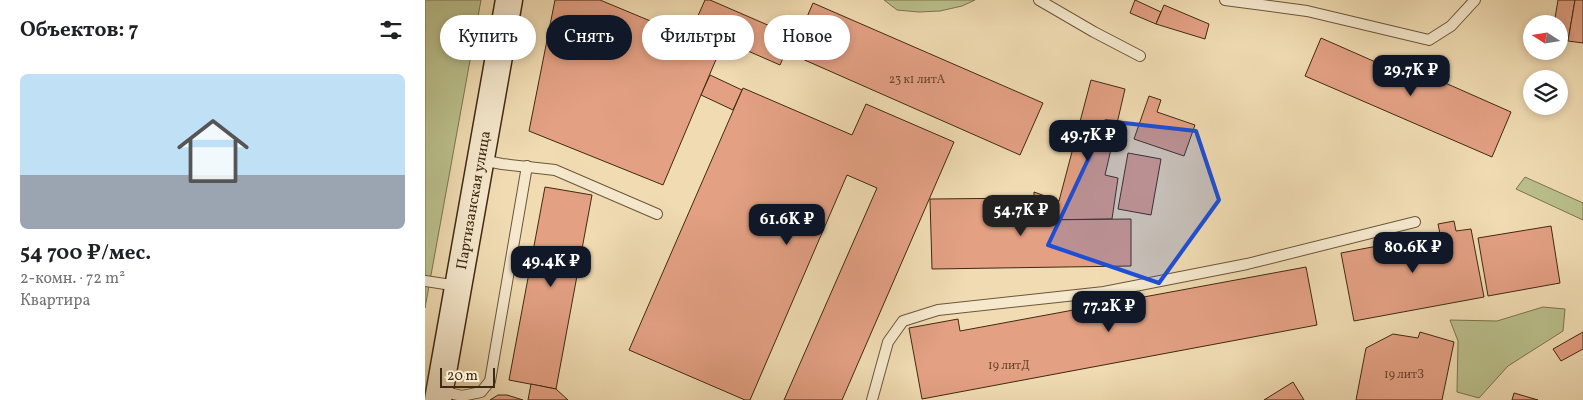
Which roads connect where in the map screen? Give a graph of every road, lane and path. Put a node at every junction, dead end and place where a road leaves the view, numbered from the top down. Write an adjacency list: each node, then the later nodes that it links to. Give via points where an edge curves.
1 (509, 0): 8 (street, Партизанская улица)
2 (1039, 0): 7 (lane)
3 (1225, 0): 6 (lane)
4 (1298, 0): 6 (lane)
5 (1475, 0): 6 (lane, via 1451,26 1429,40)
6 (1307, 11)
7 (1140, 56)
8 (481, 160): 9 (lane); 13 (street, Партизанская улица)
9 (527, 166): 10 (lane, via 555,170); 14 (lane, via 490,381 481,392)
10 (657, 214)
11 (1415, 222): 15 (lane, via 1247,264 1104,292 937,310 903,322 888,342)
12 (425, 281): 13 (lane)
13 (458, 286): 14 (street, Партизанская улица)
14 (438, 396)
15 (872, 400)

